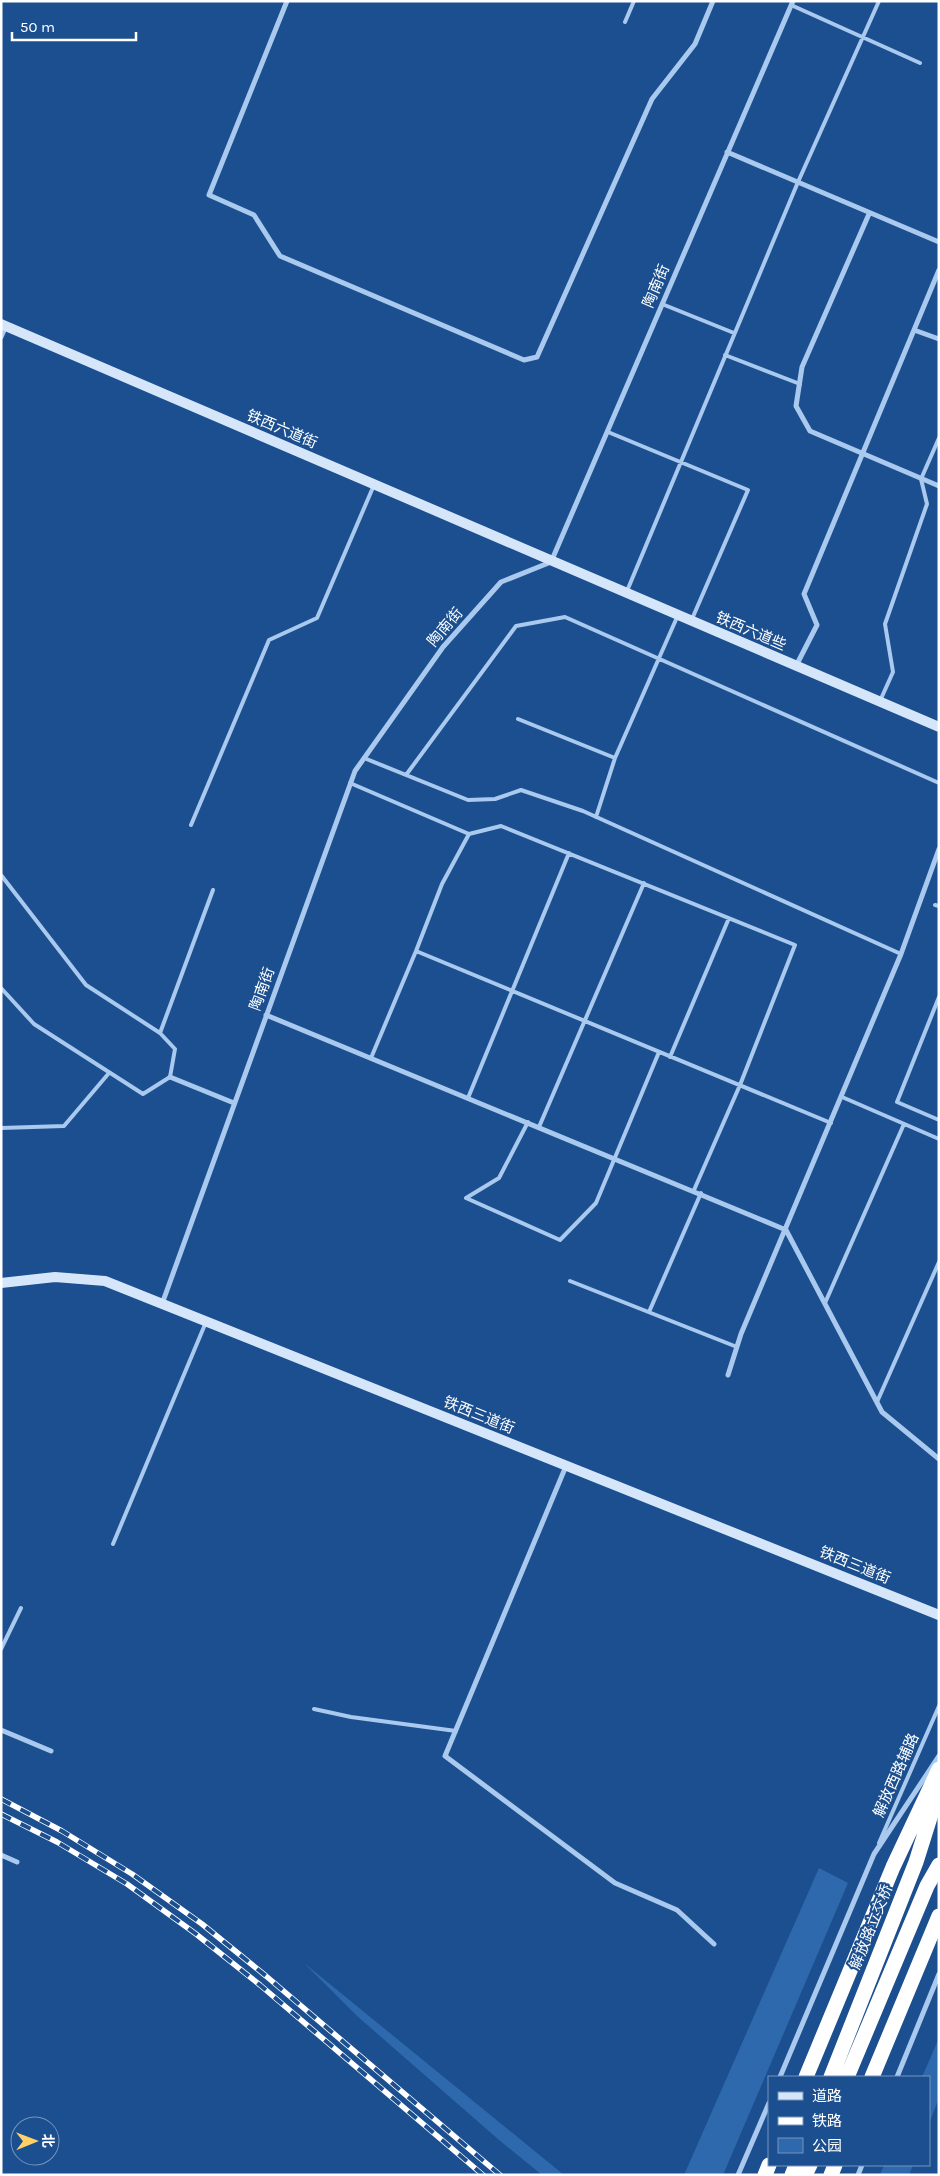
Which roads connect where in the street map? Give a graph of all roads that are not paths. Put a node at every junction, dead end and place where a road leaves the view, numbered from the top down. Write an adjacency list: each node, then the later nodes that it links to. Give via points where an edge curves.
1 (287, 1): 3 (street, via 209,194 254,215 280,256 524,360 537,357 652,99 695,44)
2 (634, 1): 6 (lane)
3 (713, 1)
4 (879, 1): 7 (lane)
5 (792, 3): 7 (lane); 9 (street, 陶南街)
6 (626, 22)
7 (862, 37): 8 (lane); 10 (lane)
8 (920, 63)
9 (727, 152): 10 (street); 14 (street, 陶南街)
10 (798, 182): 11 (street); 17 (lane)
11 (869, 214): 12 (street); 21 (street, via 802,368)
12 (939, 242)
13 (939, 270): 16 (street)
14 (662, 304): 17 (lane); 22 (street, 陶南街)
15 (4, 325): 18 (street); 27 (street, 铁西六道街)
16 (914, 330): 19 (street); 24 (street)
17 (734, 333): 20 (lane)
18 (1, 338)
19 (939, 339)
20 (725, 355): 21 (lane); 25 (lane)
21 (800, 384): 24 (street, via 796,406 810,431)
22 (608, 432): 25 (lane); 29 (street, 陶南街)
23 (939, 438): 26 (lane)
24 (862, 454): 26 (street); 34 (street, via 804,594 817,625)
25 (681, 461): 30 (lane); 32 (lane, via 748,490)
26 (921, 479): 28 (street); 35 (lane, via 927,504 885,624 893,672)
27 (374, 485): 29 (street, 铁西六道街); 44 (lane, via 317,618 269,640)
28 (939, 486)
29 (552, 562): 30 (street, 铁西六道些); 38 (street, 陶南街, via 501,582 443,647)
30 (626, 593): 31 (street, 铁西六道些)
31 (678, 615): 32 (street, 铁西六道些); 33 (lane)
32 (691, 621): 34 (street, 铁西六道些)
33 (658, 658): 39 (lane); 40 (lane, via 564,617 516,626); 42 (lane)
34 (796, 666): 35 (street, 铁西六道些)
35 (880, 702): 37 (street, 铁西六道些)
36 (518, 719): 39 (lane)
37 (939, 727)
38 (364, 758): 40 (lane); 41 (street, 陶南街)
39 (615, 758): 43 (lane)
40 (406, 775): 43 (lane, via 468,800 495,799 521,790)
41 (350, 783): 45 (lane); 58 (street, 陶南街)
42 (939, 783)
43 (596, 817): 54 (lane)
44 (191, 825)
45 (470, 834): 47 (lane, via 501,826); 53 (lane, via 442,884)
46 (939, 849): 48 (street)
47 (570, 853): 50 (lane); 56 (lane)
48 (937, 860): 54 (street)
49 (1, 876): 60 (lane, via 86,985)
50 (644, 883): 52 (lane); 59 (lane)
51 (213, 890): 60 (lane)
52 (730, 918): 62 (lane); 66 (lane, via 795,945)
53 (416, 951): 56 (lane); 63 (lane)
54 (901, 954): 67 (street)
55 (1, 988): 64 (lane, via 34,1024)
56 (511, 991): 59 (lane); 68 (lane)
57 (939, 997): 70 (lane, via 897,1102)
58 (266, 1015): 63 (street); 69 (street, 陶南街)
59 (584, 1021): 61 (lane); 74 (lane)
60 (160, 1033): 65 (lane, via 175,1049)
61 (659, 1052): 62 (lane); 77 (lane)
62 (670, 1057): 66 (lane)
63 (371, 1058): 68 (street)
64 (109, 1073): 65 (lane, via 143,1094); 75 (lane, via 64,1126)
65 (170, 1077): 69 (street)
66 (740, 1085): 72 (lane); 78 (lane)
67 (842, 1097): 72 (street); 73 (lane)
68 (468, 1098): 71 (street)
69 (234, 1103): 86 (street, 陶南街)
70 (939, 1120)
71 (528, 1122): 74 (street); 77 (lane, via 499,1178 466,1198 560,1240 596,1203)
72 (831, 1123): 80 (street)
73 (904, 1124): 76 (lane); 85 (lane)
74 (539, 1127): 77 (street)
75 (1, 1128)
76 (939, 1139)
77 (616, 1158): 78 (street)
78 (694, 1190): 79 (street)
79 (701, 1193): 80 (street); 87 (lane)
80 (786, 1230): 85 (street); 89 (street)
81 (939, 1262): 82 (lane)
82 (937, 1272): 91 (lane)
83 (570, 1281): 87 (lane)
84 (1, 1283): 86 (street, 铁西三道街, via 55,1276 105,1282)
85 (824, 1303): 91 (street)
86 (162, 1304): 88 (street, 铁西三道街)
87 (648, 1312): 89 (lane)
88 (206, 1322): 93 (street, 铁西三道街); 94 (lane)
89 (737, 1347): 90 (street)
90 (728, 1375)
91 (877, 1402): 92 (street, via 882,1412)
92 (938, 1456)
93 (567, 1466): 96 (street, 铁西三道街); 101 (street)
94 (113, 1544)
95 (21, 1608): 97 (lane)
96 (939, 1615)
97 (1, 1649)
98 (939, 1706): 106 (lane, 解放西路辅路)
99 (314, 1709): 101 (lane)
100 (1, 1730): 102 (street)
101 (456, 1731): 111 (street, via 445,1756 615,1883 677,1910)
102 (51, 1751)
103 (939, 1756): 106 (street)
104 (939, 1769): 114 (highway, via 893,1867)
105 (939, 1789): 115 (highway, 解放路立交桥, via 916,1862)
106 (874, 1854): 113 (street)
107 (1, 1855): 108 (street)
108 (17, 1862)
109 (939, 1865): 116 (highway, via 927,1886)
110 (939, 1916): 117 (highway)
111 (714, 1944)
112 (939, 1974): 118 (street)
113 (780, 2076)
114 (806, 2076)
115 (831, 2076)
116 (846, 2076)
117 (872, 2076)
118 (897, 2076)
119 (768, 2105): 120 (street)
120 (738, 2175)

